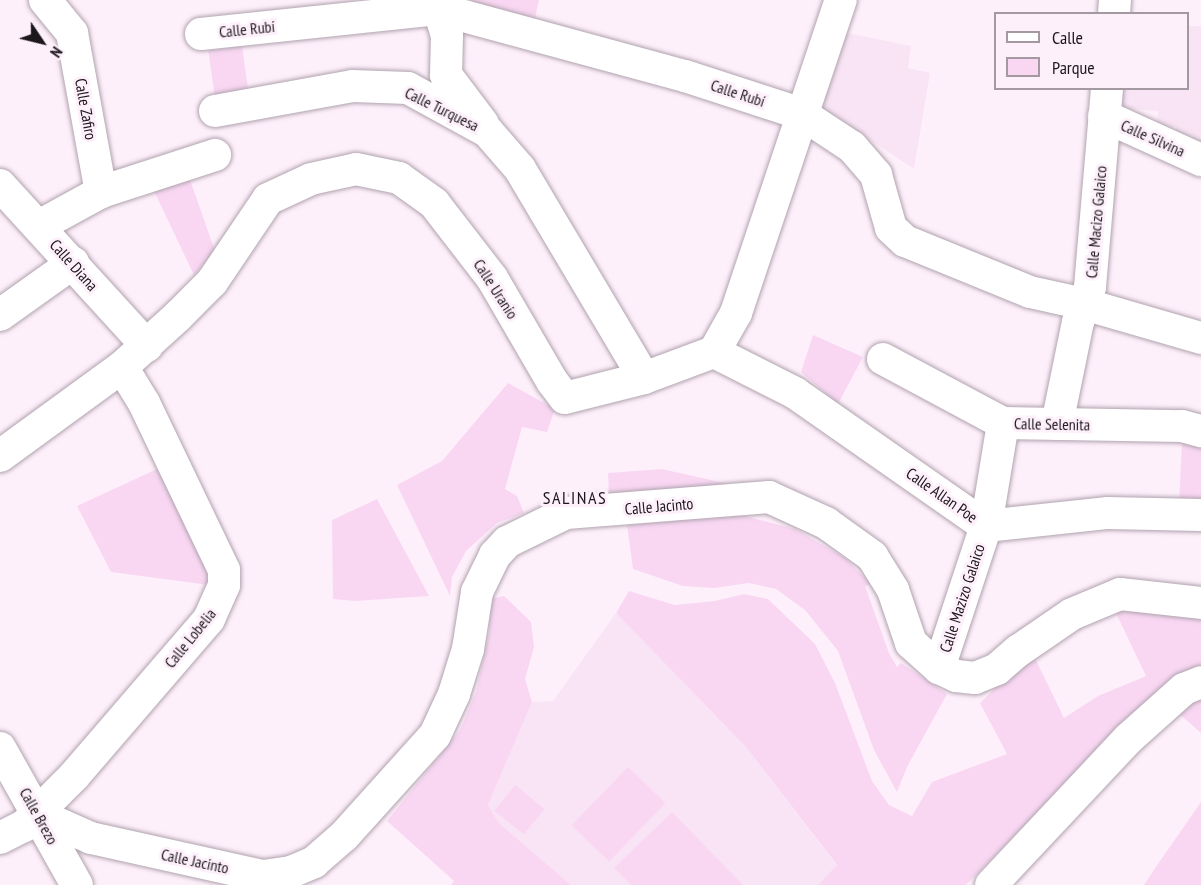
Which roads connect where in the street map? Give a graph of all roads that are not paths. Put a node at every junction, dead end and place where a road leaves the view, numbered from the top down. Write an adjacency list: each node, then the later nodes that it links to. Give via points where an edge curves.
1 (45, 0): 12 (street, Calle Zafiro, via 72,33)
2 (841, 0): 7 (street)
3 (437, 4): 4 (street, Calle Rubí); 7 (street, Calle Rubí); 8 (street, via 447,35 446,75)
4 (201, 34)
5 (1106, 102): 10 (street, Calle Silvina); 15 (street, Calle Macizo Galaico, via 1090,287)
6 (215, 111): 8 (street, Calle Turquesa, via 353,87 408,88)
7 (802, 114): 15 (street, Calle Rubí, via 852,147 876,175 891,228 906,241 1030,292); 19 (street, via 736,313)
8 (488, 132): 22 (street, Calle Turquesa, via 520,169)
9 (215, 154): 12 (street)
10 (1201, 160)
11 (0, 185): 13 (street, Calle Diana)
12 (101, 192): 13 (street)
13 (39, 226): 14 (street, Calle Diana)
14 (72, 263): 16 (street); 18 (street, Calle Diana)
15 (1083, 304): 17 (street, Calle Rubí); 24 (street, Calle Macizo Galaico)
16 (0, 315)
17 (1201, 338)
18 (147, 346): 21 (street, Calle Uranio); 22 (street, Calle Uranio, via 212,282 268,199 311,179 356,169 399,178 434,203 492,278 565,398)
19 (714, 352): 22 (street, Calle Uranio); 28 (street, Calle Allan Poe, via 795,393)
20 (883, 359): 23 (street, Calle Selenita)
21 (123, 367): 26 (street, Calle Uranio); 33 (street, Calle Lobelia, via 224,570 224,585 208,619 74,777)
22 (644, 378)
23 (1003, 423): 24 (street, Calle Selenita); 28 (street, Calle Mazizo Galaico)
24 (1057, 424): 25 (street, Calle Selenita, via 1182,426)
25 (1201, 431)
26 (0, 456)
27 (1201, 515): 28 (street, Calle Allan Poe, via 1108,513)
28 (986, 526): 30 (street, Calle Mazizo Galaico)
29 (1201, 603): 30 (street, Calle Jacinto, via 1119,594 1072,614 997,669 975,678 956,676)
30 (939, 668): 33 (street, Calle Jacinto, via 911,643 893,590 872,556 826,522 769,497 566,513 507,542 495,555 477,592 468,649 454,694 435,735 351,828 314,862 291,872 263,876 91,838)
31 (1201, 682): 36 (street, via 1184,689 1128,739)
32 (0, 748): 33 (street, Calle Brezo)
33 (37, 814): 34 (street, Calle Lobelia); 35 (street, Calle Brezo)
34 (0, 838)
35 (77, 885)
36 (991, 885)

